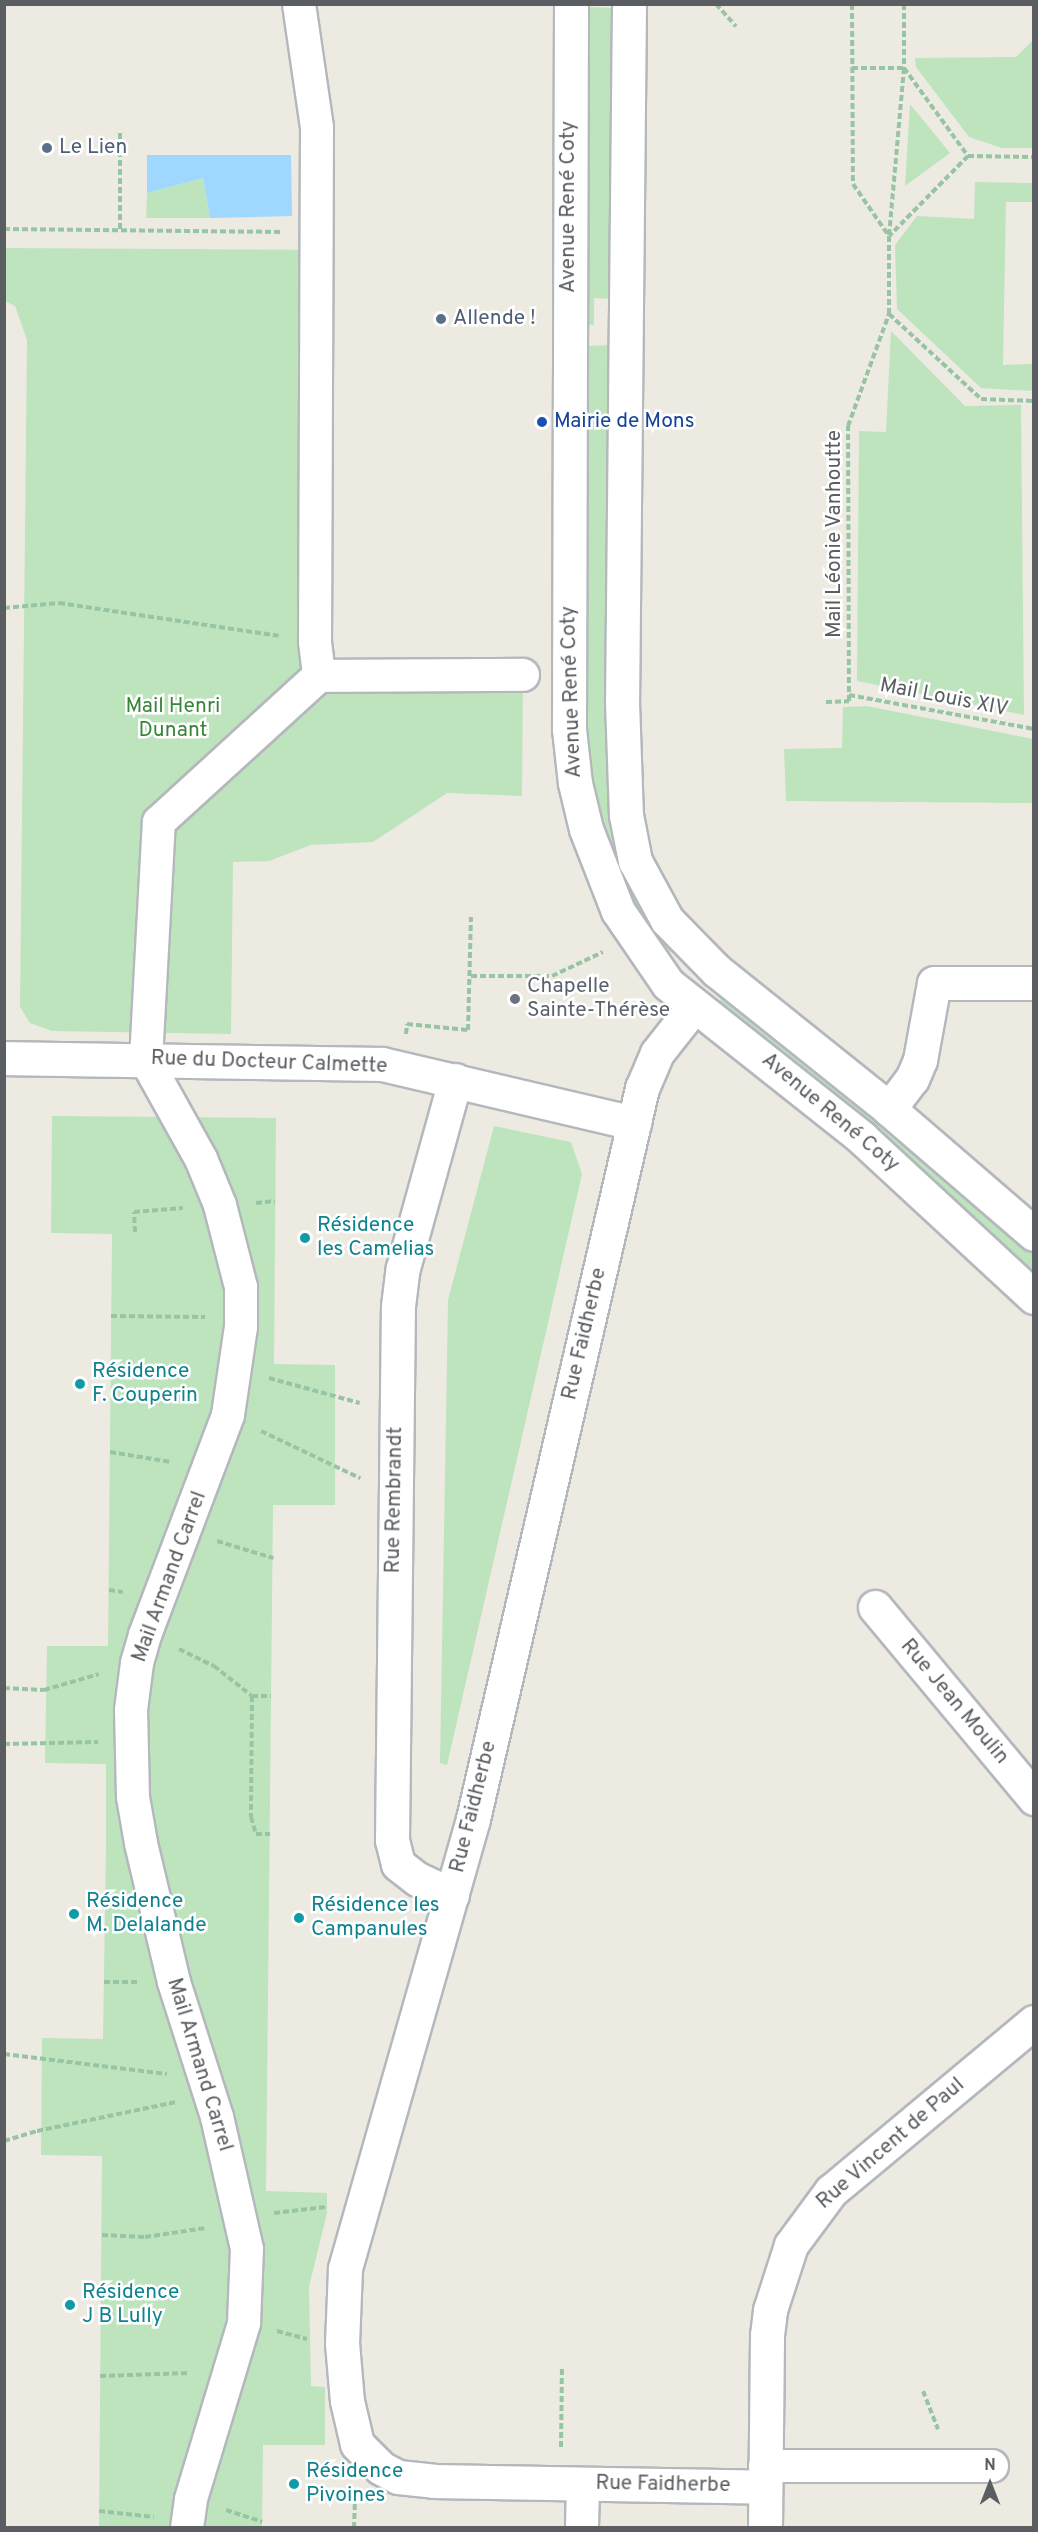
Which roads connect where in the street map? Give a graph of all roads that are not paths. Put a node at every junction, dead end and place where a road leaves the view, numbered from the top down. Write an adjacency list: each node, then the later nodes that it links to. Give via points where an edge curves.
1 (299, 4): 5 (street, via 317,127 315,642)
2 (571, 4): 7 (street, Avenue René Coty, via 571,760 589,839 633,937 668,984)
3 (629, 4): 11 (street, Avenue René Coty, via 622,702 628,839 643,880 683,939 717,971)
4 (523, 675): 5 (street)
5 (319, 676): 9 (street, via 159,822)
6 (1034, 983): 11 (street, via 934,983 920,1060)
7 (694, 1006): 12 (street, Rue Faidherbe, via 647,1069); 14 (street, Avenue René Coty, via 862,1138)
8 (4, 1058): 9 (street, Rue du Docteur Calmette)
9 (146, 1060): 10 (street, Rue du Docteur Calmette, via 400,1067); 22 (street, Mail Armand Carrel, via 201,1158 220,1205 241,1287 236,1369 228,1415 141,1648 131,1739 133,1797 141,1843 174,1982 206,2086 247,2249 244,2323)
10 (455, 1080): 12 (street, Rue du Docteur Calmette); 17 (street, Rue Rembrandt, via 403,1268 394,1494 393,1853 399,1864 417,1879)
11 (889, 1109): 13 (street, Avenue René Coty)
12 (634, 1123): 17 (street, Rue Faidherbe)
13 (1034, 1234)
14 (1034, 1297)
15 (875, 1607): 16 (street, Rue Jean Moulin)
16 (1034, 1798)
17 (452, 1895): 21 (street, Rue Faidherbe, via 345,2269 341,2308 347,2401 357,2444 381,2468 414,2480)
18 (1034, 2022): 20 (street, Rue Vincent de Paul, via 831,2191 791,2245 768,2327)
19 (992, 2466): 20 (street)
20 (765, 2477): 21 (street, Rue Faidherbe); 24 (street, Rue Vincent de Paul)
21 (572, 2484): 23 (street)
22 (187, 2526)
23 (582, 2528)
24 (765, 2528)

